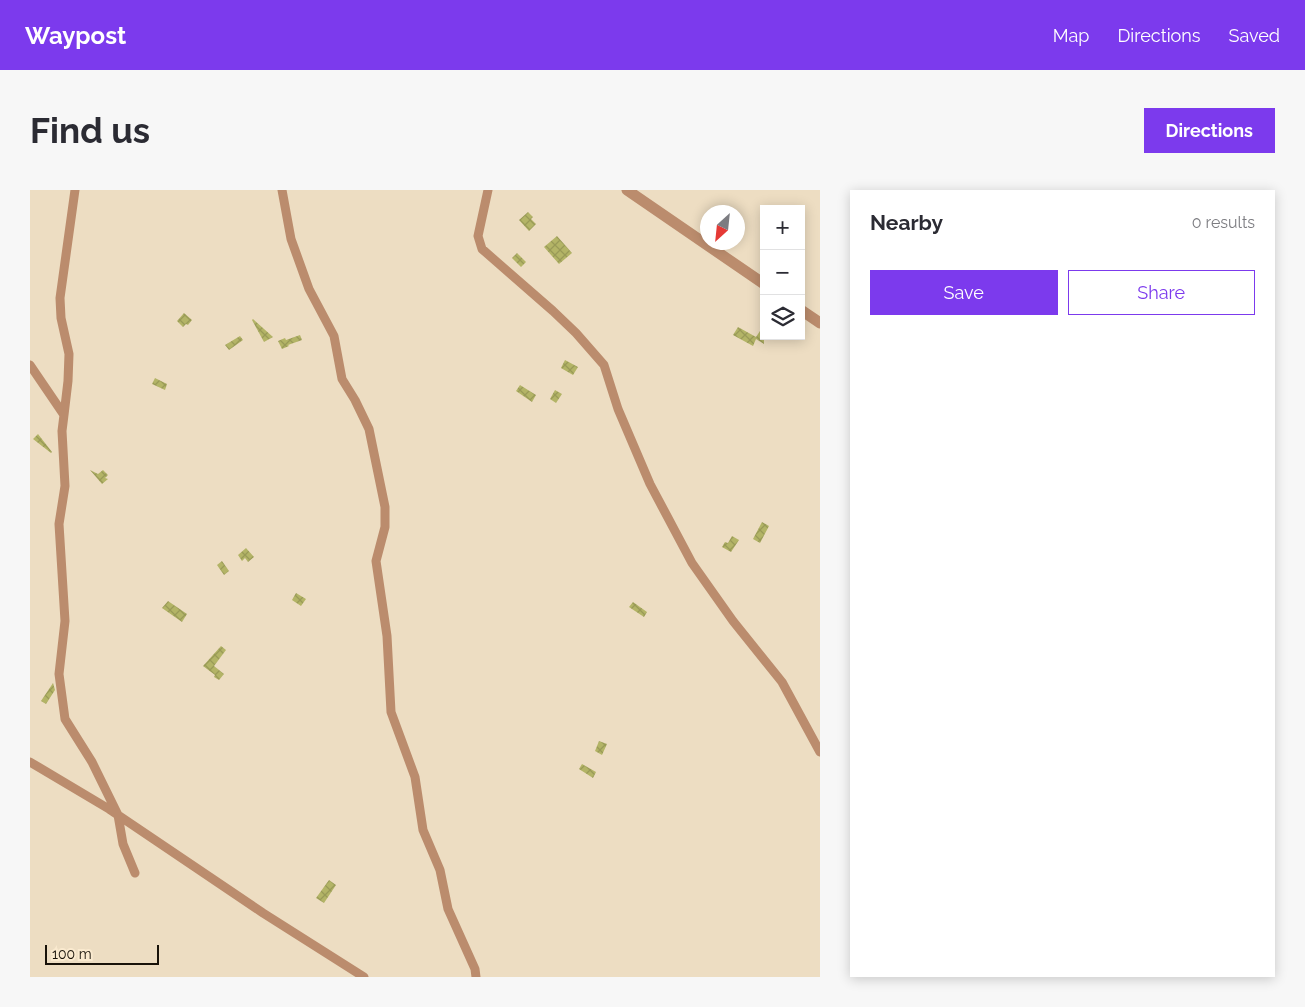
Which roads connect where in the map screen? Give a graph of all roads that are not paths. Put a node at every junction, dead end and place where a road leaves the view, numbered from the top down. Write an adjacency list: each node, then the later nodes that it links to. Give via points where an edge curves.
1 (75, 190): 9 (street, via 60,298 69,354)
2 (282, 190): 15 (street, via 291,239 309,289 334,336 342,379 369,430 385,507 385,527 376,560 391,712 415,777 423,830 440,870 448,910)
3 (488, 190): 10 (street, via 478,236 482,249 553,311 604,365 618,409 650,484 692,563 782,682)
4 (627, 190): 5 (street)
5 (760, 281)
6 (805, 313): 7 (street)
7 (820, 323)
8 (30, 366): 9 (street)
9 (64, 415): 12 (street, via 65,486 59,524 65,621 59,674 65,718 92,762)
10 (820, 752)
11 (30, 762): 12 (street)
12 (118, 815): 13 (street, via 123,844); 14 (street)
13 (135, 873)
14 (364, 977)
15 (476, 977)

